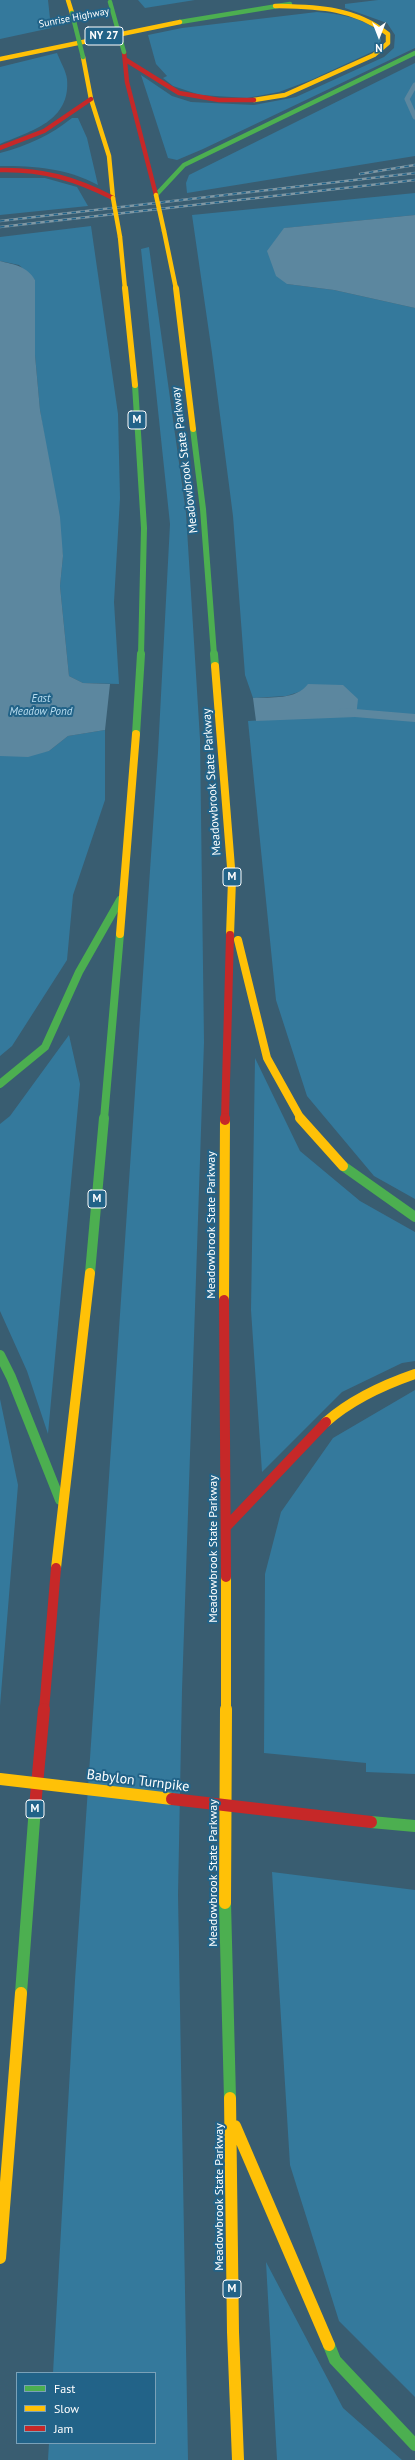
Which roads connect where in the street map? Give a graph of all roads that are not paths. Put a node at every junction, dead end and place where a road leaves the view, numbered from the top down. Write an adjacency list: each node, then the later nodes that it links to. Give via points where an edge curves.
1 (68, 0): 12 (main road, M, bridge, via 83,57)
2 (320, 0): 4 (main road, Sunrise Highway / NY 27)
3 (109, 1): 10 (main road, Meadowbrook State Parkway / M, bridge)
4 (275, 6): 10 (main road, via 333,9 362,16 383,28 388,34 388,43 374,55 285,95 244,101 219,100 179,92); 11 (main road, Sunrise Highway / NY 27, via 54,46)
5 (126, 19): 6 (main road, Sunrise Highway / NY 27)
6 (104, 23)
7 (89, 26): 8 (main road, Sunrise Highway / NY 27)
8 (67, 30)
9 (415, 53): 15 (main road, via 184,165)
10 (125, 56): 15 (main road, Meadowbrook State Parkway / M, via 127,82)
11 (0, 59)
12 (90, 99): 13 (main road, via 44,131); 16 (main road, M, via 109,156)
13 (0, 148)
14 (0, 170): 16 (main road, via 33,169 68,175)
15 (156, 195): 18 (main road, Meadowbrook State Parkway / M, bridge, via 175,283 203,509 232,880)
16 (113, 198): 17 (main road, M, bridge, via 120,236 133,360 144,528 140,691)
17 (123, 894): 19 (main road, via 79,972 45,1047); 23 (main road, M, via 95,1230)
18 (232, 914): 20 (main road, via 267,1058 297,1115 338,1162); 24 (main road, Meadowbrook State Parkway / M, via 223,1194)
19 (0, 1084)
20 (415, 1217)
21 (0, 1356): 23 (main road)
22 (415, 1374): 24 (main road, via 398,1379 334,1413)
23 (62, 1503): 27 (main road, M)
24 (226, 1527): 28 (main road, Meadowbrook State Parkway / M, via 225,1970)
25 (0, 1779): 26 (main road, Babylon Turnpike, bridge)
26 (415, 1826)
27 (10, 2115): 29 (main road); 30 (main road, M)
28 (231, 2117): 31 (main road, via 335,2360); 32 (main road, Meadowbrook State Parkway / M, via 233,2332)
29 (0, 2132)
30 (0, 2258)
31 (415, 2445)
32 (238, 2460)

